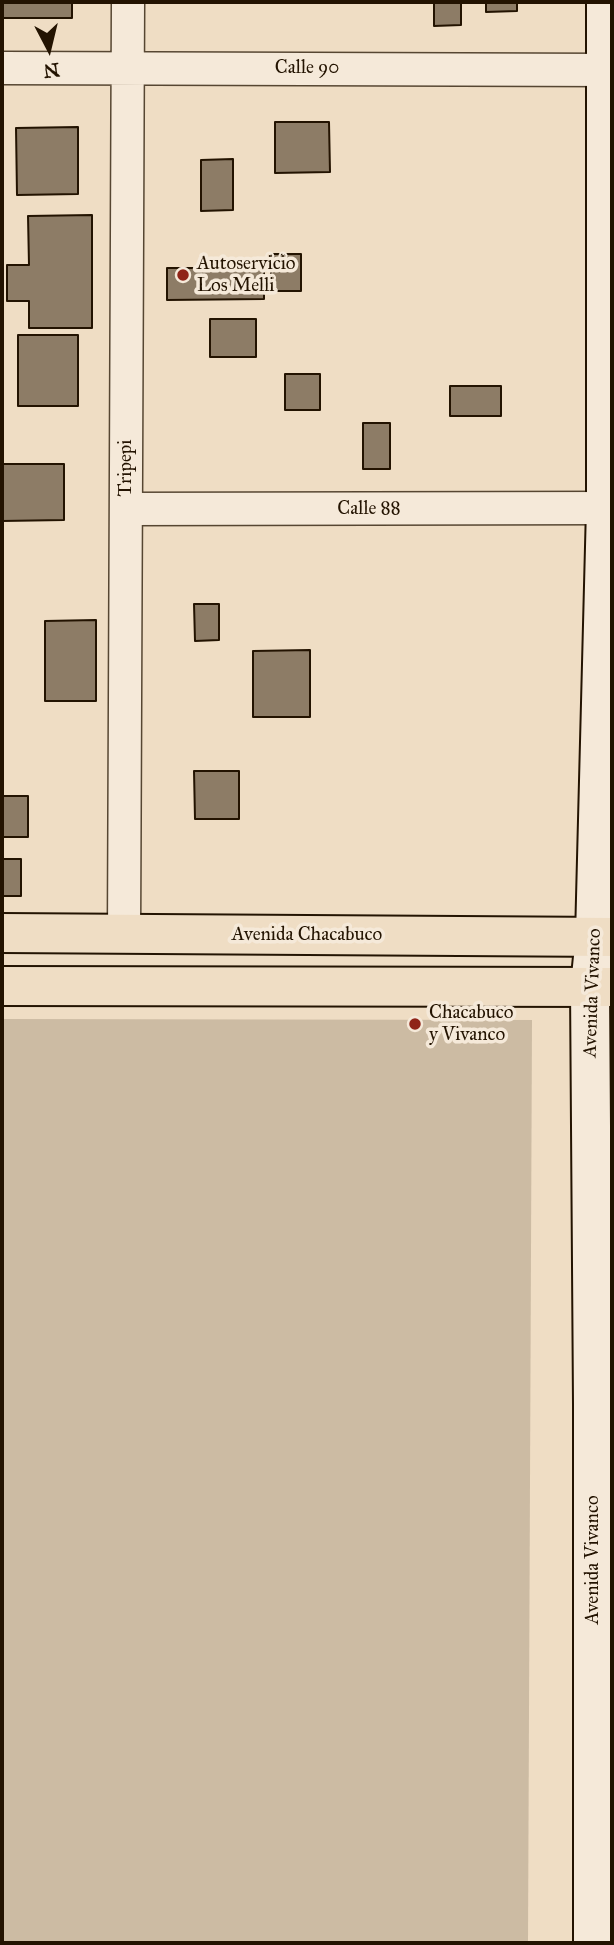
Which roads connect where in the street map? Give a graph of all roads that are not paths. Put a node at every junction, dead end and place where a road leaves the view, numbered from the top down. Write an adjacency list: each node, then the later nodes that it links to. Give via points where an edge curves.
1 (128, 2): 4 (street, Tripepi)
2 (606, 2): 5 (main road, Avenida Vivanco)
3 (2, 68): 4 (street, Calle 90)
4 (128, 68): 5 (street, Calle 90); 7 (street, Tripepi)
5 (609, 70): 6 (main road, Avenida Vivanco)
6 (609, 508): 7 (street, Calle 88); 10 (main road, Avenida Vivanco)
7 (126, 509): 9 (street, Tripepi)
8 (2, 933): 9 (main road, Avenida Chacabuco)
9 (124, 934): 10 (main road, Avenida Chacabuco)
10 (603, 937): 12 (main road, Avenida Vivanco)
11 (2, 986): 12 (main road)
12 (601, 987): 13 (main road, Avenida Vivanco)
13 (603, 1404): 14 (main road, Avenida Vivanco)
14 (602, 1849): 15 (main road, Avenida Vivanco)
15 (593, 1943)

